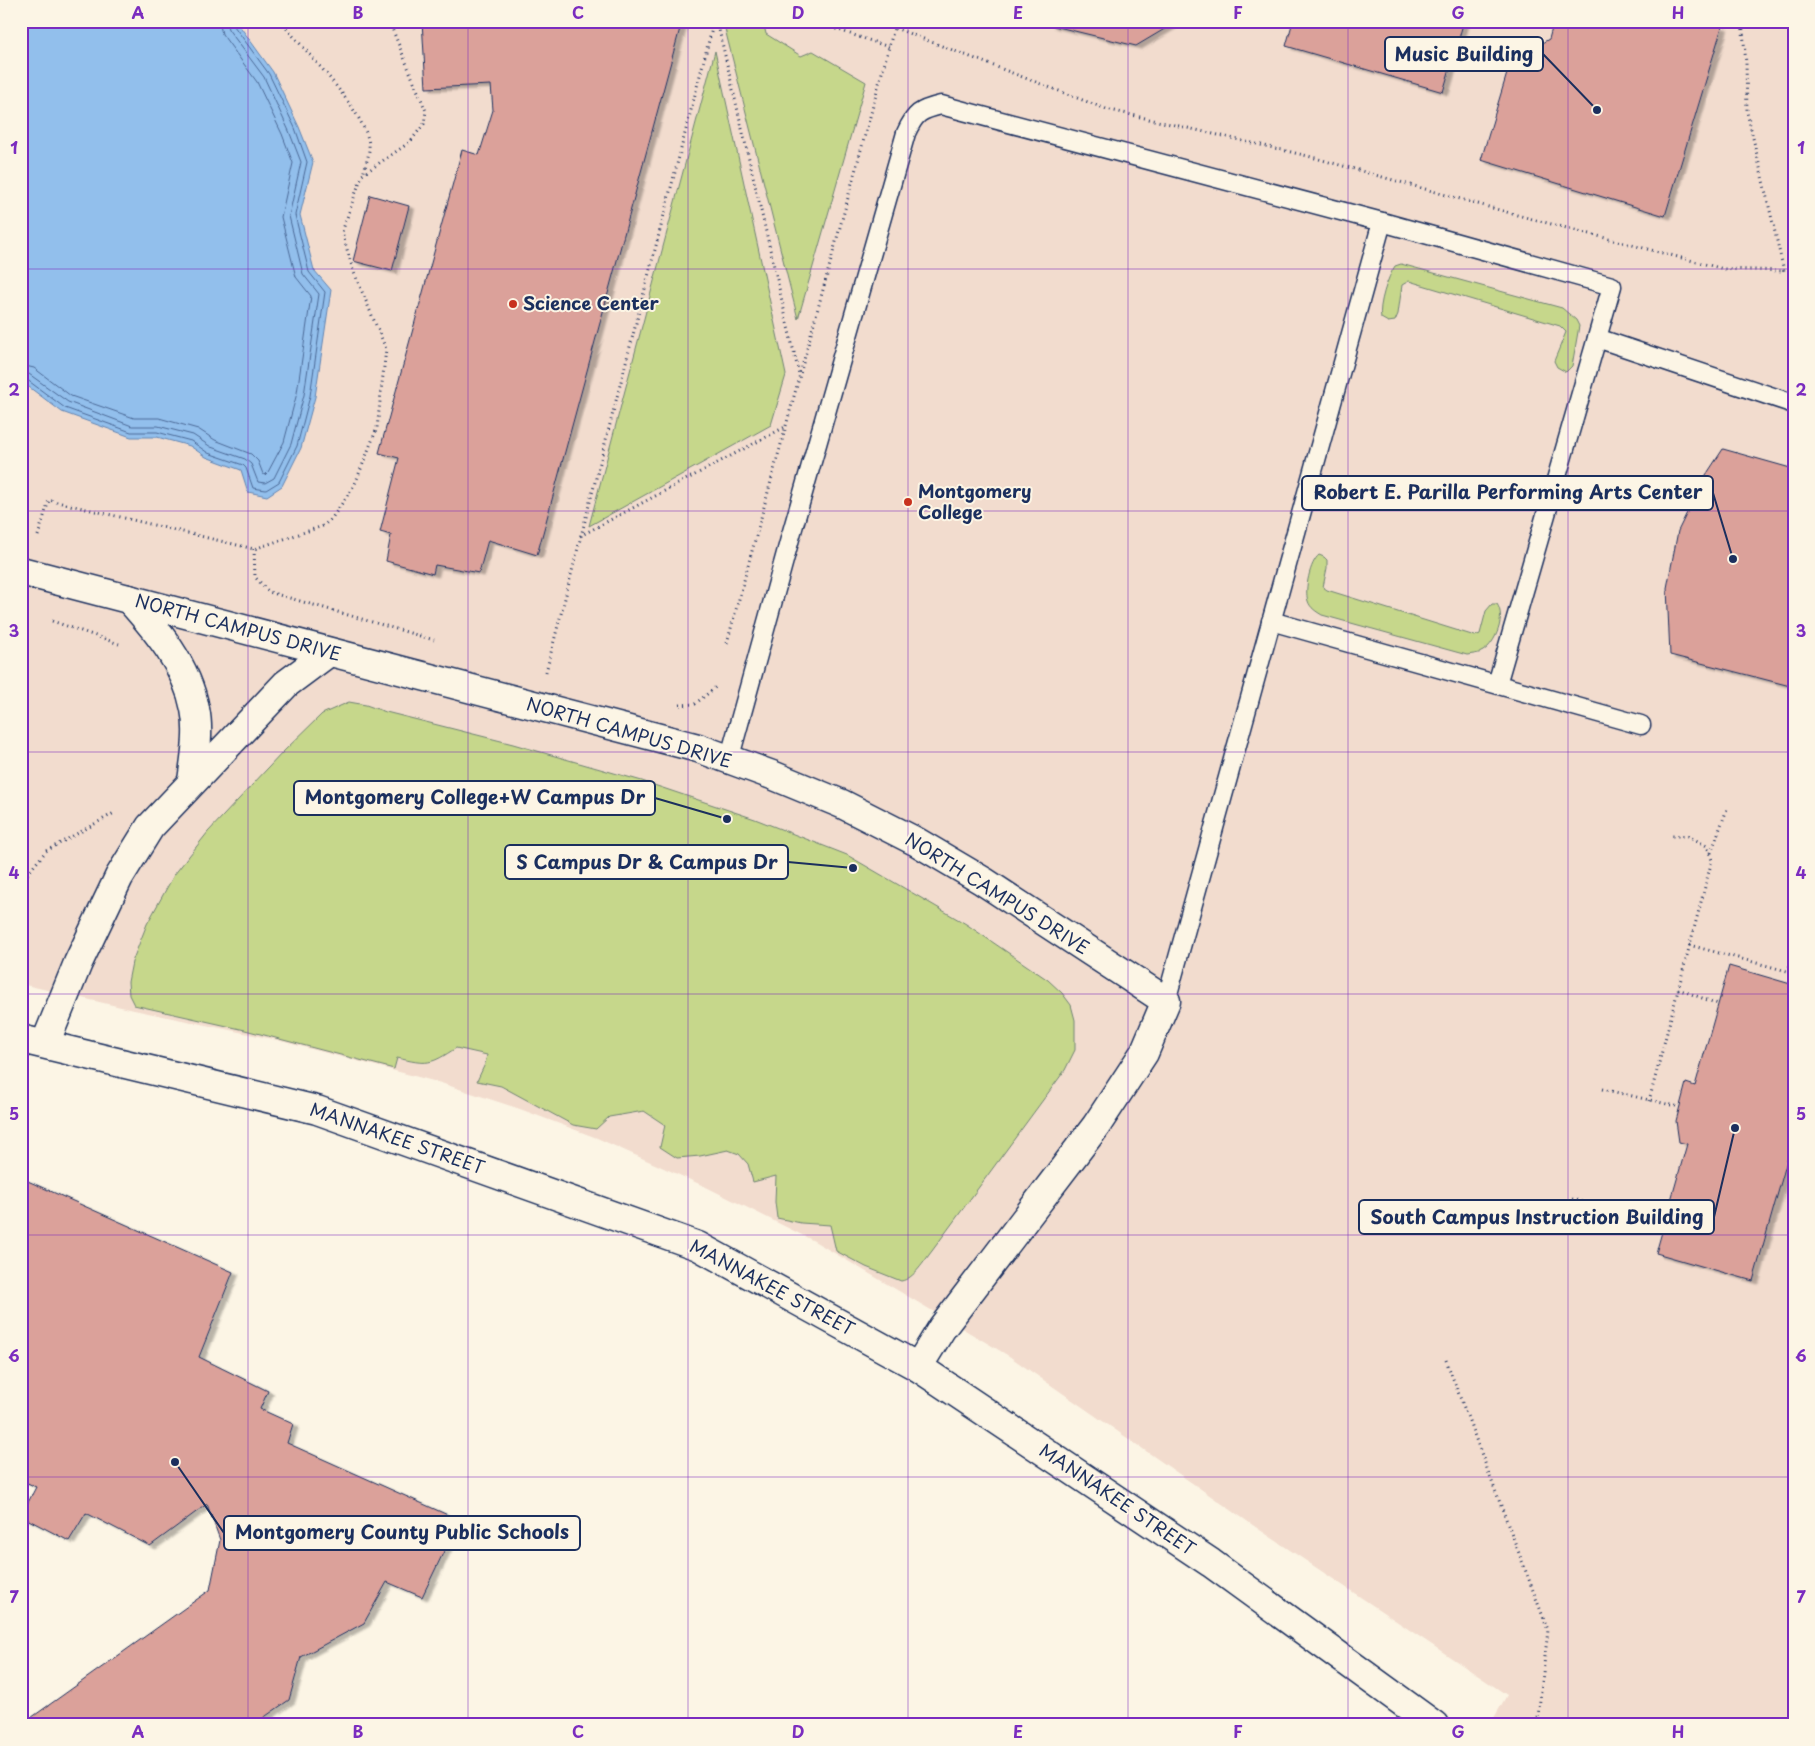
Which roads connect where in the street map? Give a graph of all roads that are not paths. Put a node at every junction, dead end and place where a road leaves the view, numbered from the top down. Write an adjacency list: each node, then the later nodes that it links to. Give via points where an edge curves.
1 (1382, 222): 2 (lane, via 1612,286); 6 (lane); 10 (lane, via 941,105 924,109 906,132)
2 (1597, 338): 3 (lane); 8 (lane)
3 (1794, 404)
4 (21, 571): 5 (street, NORTH CAMPUS DRIVE)
5 (128, 599): 7 (street, NORTH CAMPUS DRIVE); 11 (street, via 167,647 193,701 197,739)
6 (1271, 621): 8 (lane); 12 (lane)
7 (329, 652): 10 (street, NORTH CAMPUS DRIVE, via 698,748); 11 (street, via 286,684)
8 (1498, 684): 9 (lane)
9 (1641, 725)
10 (729, 760): 12 (street, NORTH CAMPUS DRIVE, via 842,804 917,842 983,881)
11 (192, 781): 13 (street, via 150,827 119,877 78,963)
12 (1166, 1001): 14 (street, via 1144,1053 1096,1126 942,1328)
13 (33, 1041): 14 (street, MANNAKEE STREET, via 316,1110 698,1246)
14 (918, 1367): 15 (street, MANNAKEE STREET, via 1211,1563)
15 (1434, 1725)

